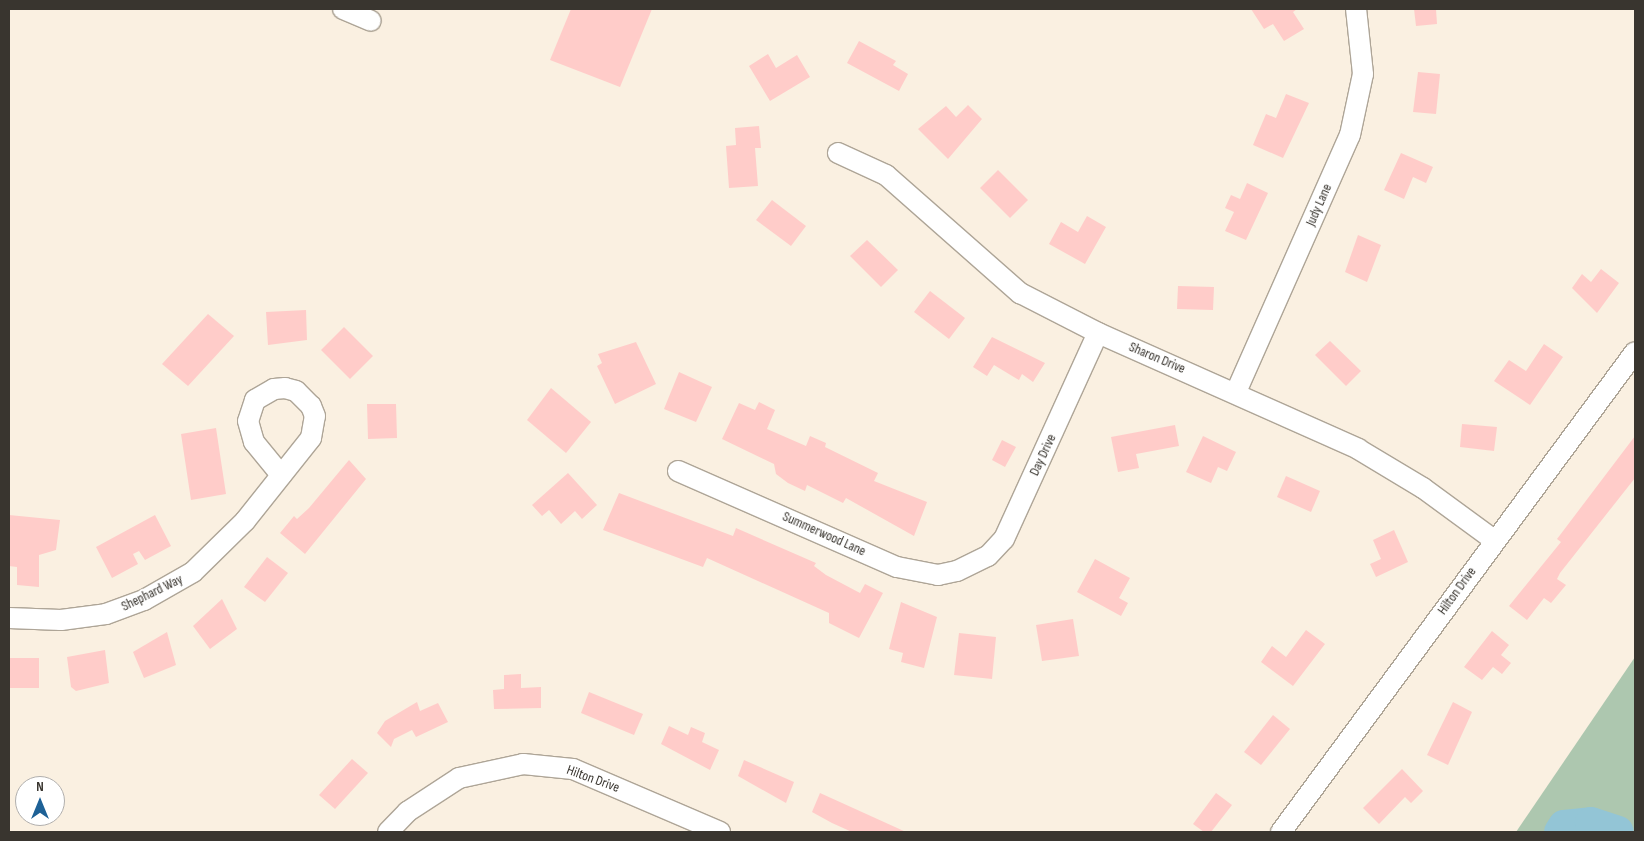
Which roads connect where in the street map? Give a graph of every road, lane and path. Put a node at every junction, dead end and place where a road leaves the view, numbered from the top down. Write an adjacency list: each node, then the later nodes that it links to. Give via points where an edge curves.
1 (343, 9): 3 (street)
2 (1356, 9): 7 (street, Judy Lane, via 1363,74 1350,135)
3 (371, 21)
4 (838, 153): 5 (street, Sharon Drive, via 886,175 1020,293)
5 (1098, 333): 7 (street, Sharon Drive); 11 (street, Day Drive, via 1004,539)
6 (1635, 352): 10 (street, Hilton Drive)
7 (1236, 392): 10 (street, Sharon Drive, via 1391,467)
8 (678, 471): 11 (street, Summerwood Lane, via 919,574 938,576)
9 (281, 475): 12 (street, Shephard Way, via 209,558 166,589 95,616 51,621)
10 (1494, 540): 15 (street, Hilton Drive)
11 (973, 565)
12 (9, 618)
13 (388, 832): 14 (street, Hilton Drive, via 407,812 459,778 523,764 573,769)
14 (720, 832)
15 (1281, 832)

